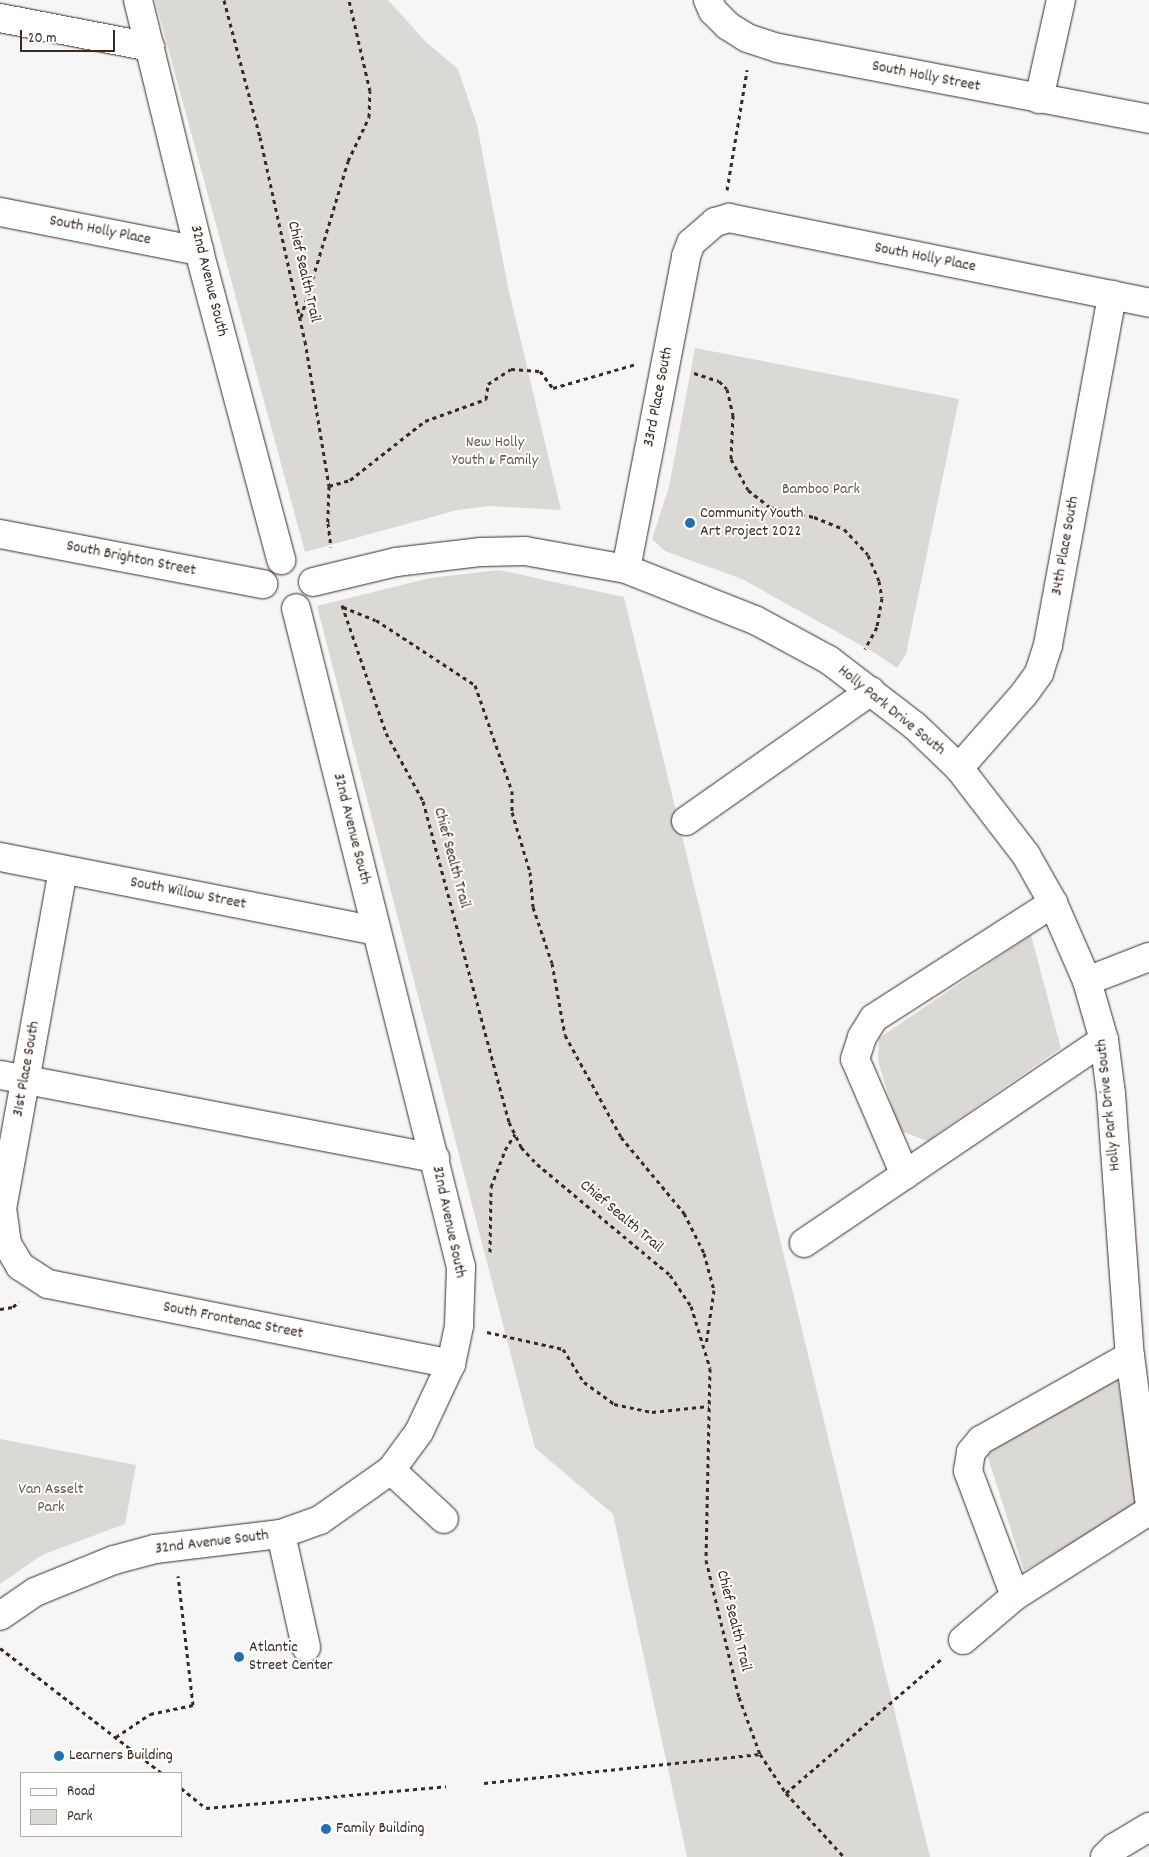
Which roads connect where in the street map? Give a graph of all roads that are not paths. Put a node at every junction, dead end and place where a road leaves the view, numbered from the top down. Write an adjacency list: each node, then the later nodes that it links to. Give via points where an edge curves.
1 (138, 0): 5 (street, 32nd Avenue South)
2 (1061, 0): 6 (street)
3 (711, 6): 6 (street, South Holly Street, via 728,26 778,48)
4 (0, 18): 5 (street)
5 (150, 48): 10 (street, 32nd Avenue South)
6 (1039, 99): 7 (street, South Holly Street)
7 (1149, 119)
8 (0, 212): 10 (street, South Holly Place)
9 (712, 225): 11 (street, South Holly Place, via 729,218); 15 (street, 33rd Place South, via 691,243 686,256)
10 (199, 250): 14 (street, 32nd Avenue South)
11 (1112, 295): 12 (street, South Holly Place); 20 (street, 34th Place South, via 1039,673)
12 (1149, 302)
13 (0, 534): 17 (street, South Brighton Street)
14 (281, 560): 16 (street, via 298,562 311,574); 17 (street, via 268,570)
15 (626, 569): 16 (street, Holly Park Drive South, via 524,551 481,552 396,562); 19 (street, Holly Park Drive South, via 755,620 829,660)
16 (313, 582): 18 (street, via 309,598)
17 (263, 584): 18 (street, via 273,604 288,610)
18 (296, 608): 25 (street, 32nd Avenue South)
19 (861, 683): 20 (street, Holly Park Drive South); 21 (street)
20 (959, 768): 24 (street, Holly Park Drive South, via 1026,855)
21 (686, 821)
22 (0, 857): 23 (street, South Willow Street)
23 (63, 870): 25 (street, South Willow Street); 29 (street, 31st Place South)
24 (1053, 903): 27 (street, Holly Park Drive South); 31 (street, via 874,1018 862,1037 855,1060)
25 (376, 931): 30 (street, 32nd Avenue South)
26 (1149, 957): 27 (street)
27 (1087, 981): 28 (street, Holly Park Drive South)
28 (1104, 1040): 31 (street); 34 (street, Holly Park Drive South, via 1111,1094)
29 (12, 1078): 30 (street); 33 (street, 31st Place South, via 2,1208 7,1244)
30 (435, 1158): 35 (street, 32nd Avenue South, via 461,1267 459,1325)
31 (905, 1175): 32 (street)
32 (804, 1243)
33 (20, 1266): 35 (street, South Frontenac Street, via 48,1284)
34 (1130, 1356): 37 (street, Holly Park Drive South); 41 (street, via 981,1440 971,1452 968,1471)
35 (451, 1364): 36 (street, 32nd Avenue South, via 419,1432)
36 (391, 1470): 39 (street); 40 (street, 32nd Avenue South, via 320,1520)
37 (1149, 1499)
38 (1149, 1511): 41 (street)
39 (444, 1519)
40 (281, 1534): 42 (street, 32nd Avenue South, via 122,1557 35,1592); 44 (street)
41 (1015, 1596): 43 (street)
42 (0, 1616)
43 (963, 1640)
44 (306, 1647)
45 (1149, 1827): 46 (street)
46 (1105, 1857)

